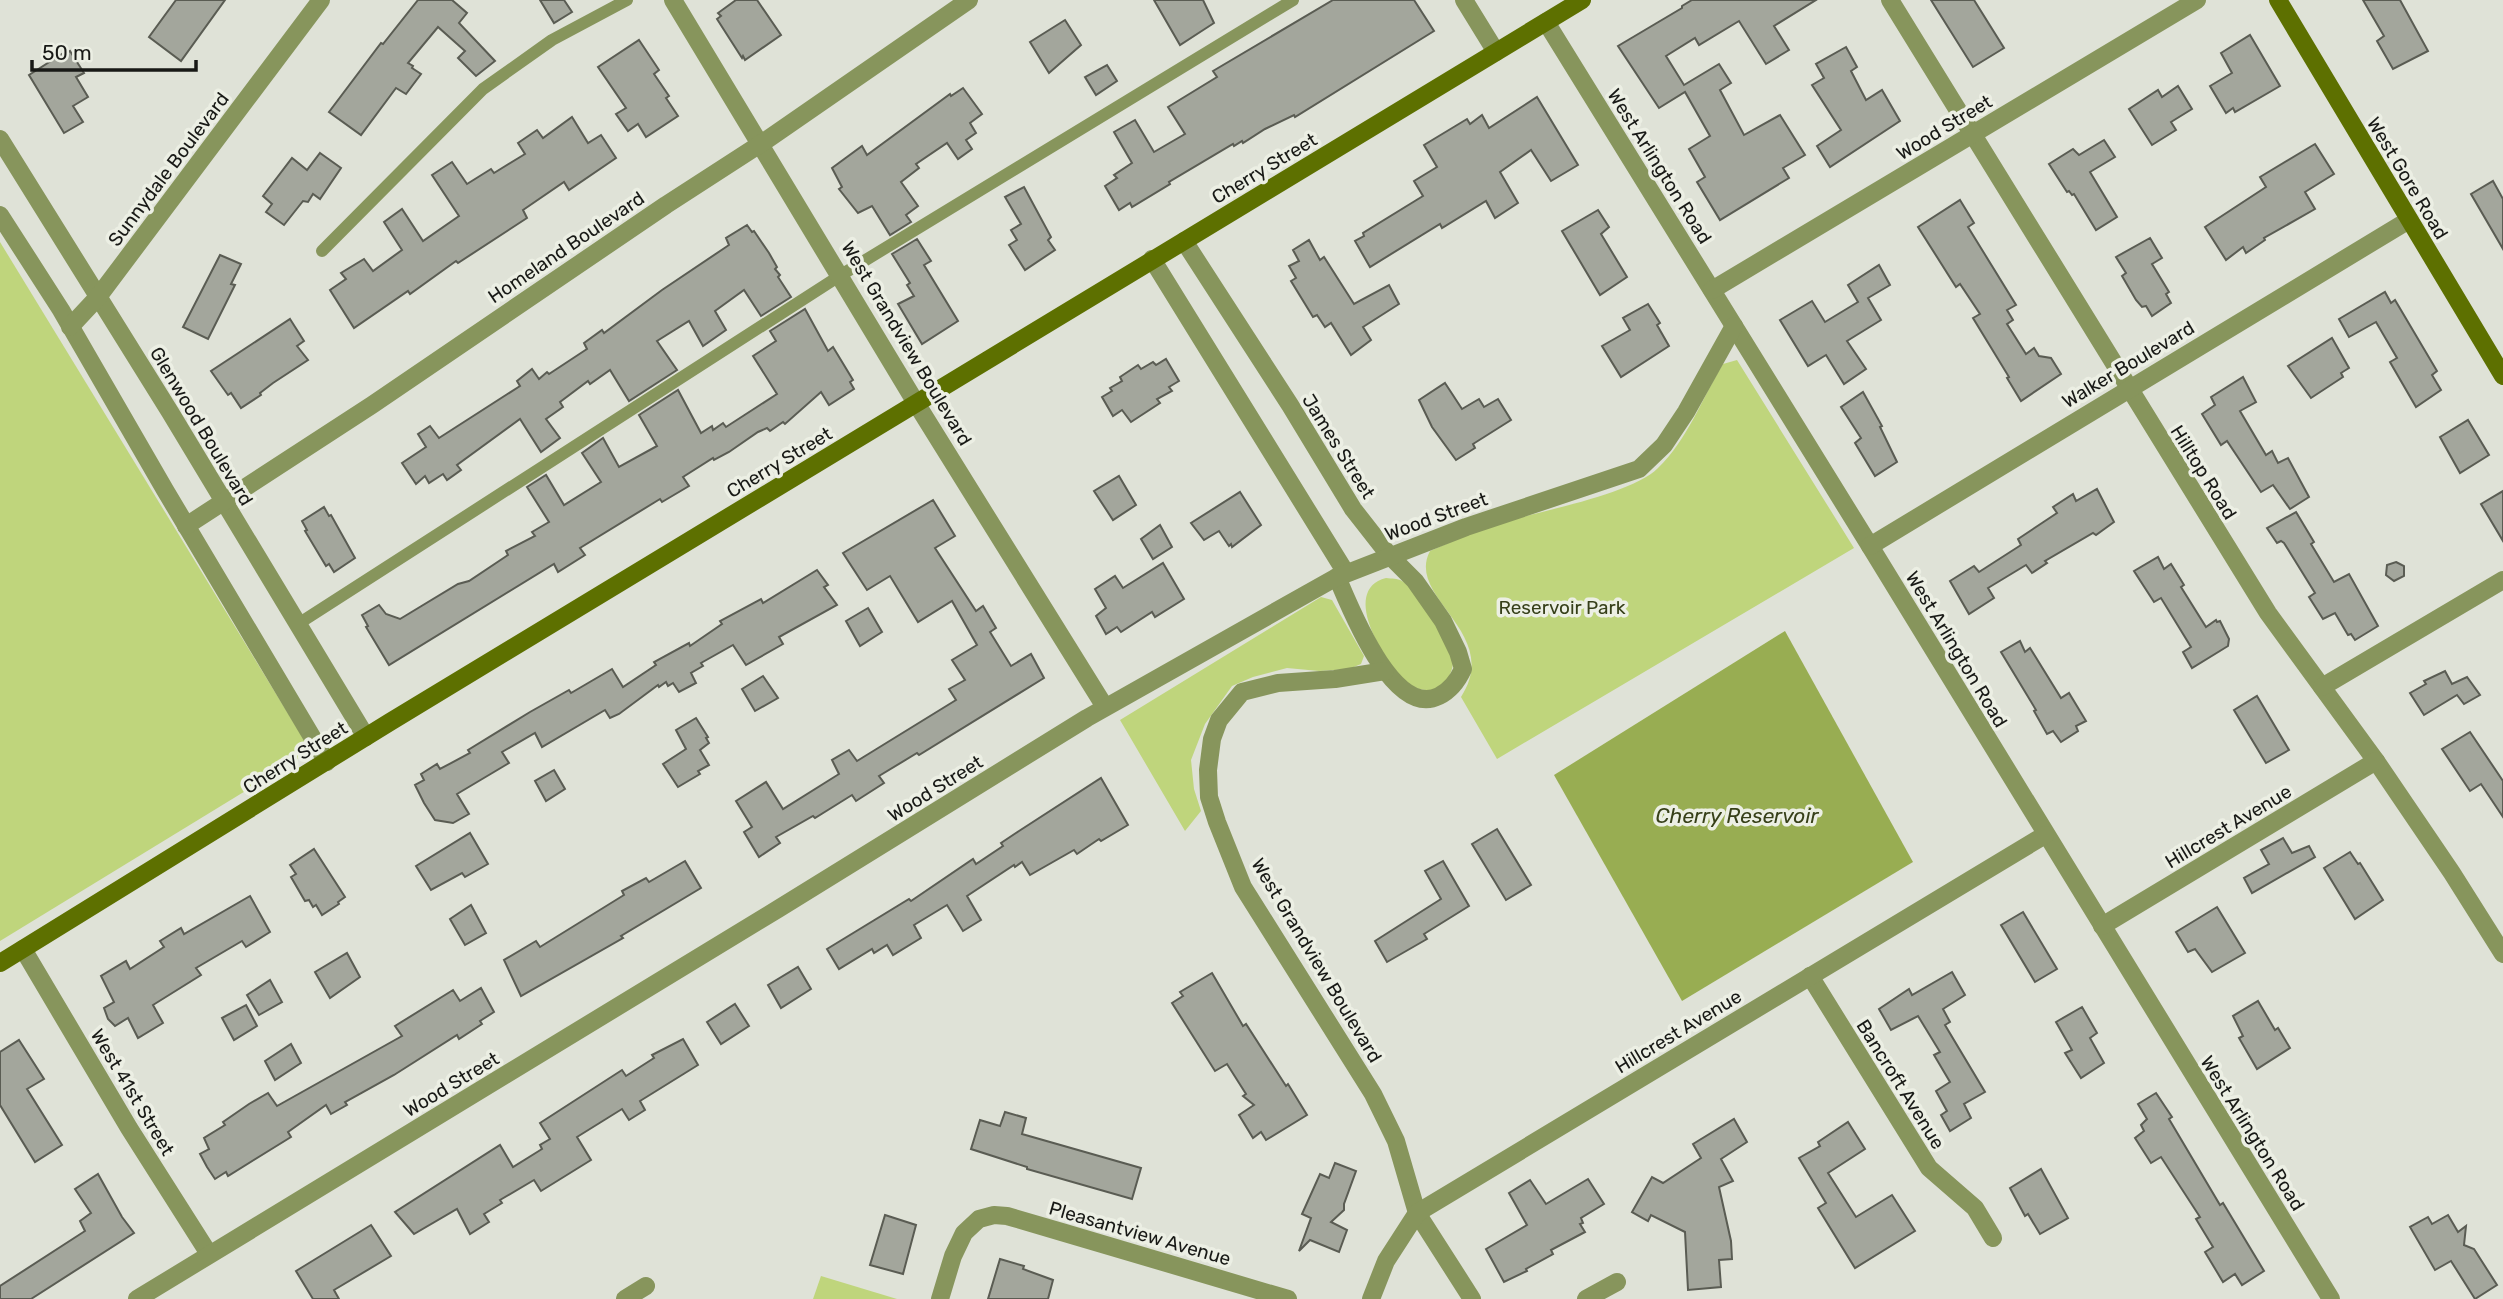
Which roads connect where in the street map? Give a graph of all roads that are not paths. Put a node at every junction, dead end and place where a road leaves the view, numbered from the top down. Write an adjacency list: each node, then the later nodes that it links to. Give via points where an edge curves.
1 (321, 0): 23 (street, Sunnydale Boulevard)
2 (627, 0): 19 (lane, via 552,40 483,89)
3 (673, 0): 15 (street, West Grandview Boulevard)
4 (969, 0): 15 (street, Homeland Boulevard)
5 (1293, 0): 21 (lane)
6 (1464, 0): 12 (street)
7 (1582, 0): 11 (street, Cherry Street)
8 (1890, 0): 13 (street, Hilltop Road)
9 (2197, 0): 13 (street, Wood Street)
10 (2278, 0): 17 (street, West Gore Road)
11 (1546, 22): 12 (street, Cherry Street); 22 (street, West Arlington Road)
12 (1496, 52): 18 (street, Cherry Street)
13 (1973, 135): 22 (street, Wood Street); 27 (street, Hilltop Road)
14 (0, 139): 23 (street, Glenwood Boulevard)
15 (761, 143): 21 (street, West Grandview Boulevard); 29 (street, Homeland Boulevard)
16 (0, 215): 25 (street)
17 (2409, 220): 26 (street, West Gore Road); 27 (street, Walker Boulevard)
18 (1184, 241): 20 (street, Cherry Street); 32 (street, James Street, via 1353,509)
19 (323, 251)
20 (1152, 259): 28 (street, Cherry Street); 33 (street, James Street)
21 (841, 275): 28 (street, West Grandview Boulevard); 35 (lane)
22 (1712, 290): 24 (street, West Arlington Road)
23 (98, 297): 25 (street, Sunnydale Boulevard); 29 (street, Glenwood Boulevard)
24 (1734, 326): 31 (street, West Arlington Road); 32 (street, Wood Street, via 1664,445 1639,469)
25 (71, 327): 30 (street)
26 (2503, 376)
27 (2128, 389): 31 (street, Walker Boulevard); 37 (street, Hilltop Road, via 2268,613)
28 (916, 403): 38 (street, West Grandview Boulevard); 39 (street, Cherry Street)
29 (224, 501): 30 (street, Homeland Boulevard); 35 (street, Glenwood Boulevard)
30 (186, 526): 41 (street)
31 (1870, 546): 42 (street, West Arlington Road)
32 (1389, 555): 33 (street, Wood Street); 36 (street, James Street, via 1415,581 1443,621 1463,668 1457,682 1431,700 1412,696)
33 (1341, 575): 36 (street, James Street, via 1360,630); 38 (street, Wood Street)
34 (2503, 580): 37 (street)
35 (298, 624): 39 (street, Glenwood Boulevard)
36 (1385, 671): 48 (street, West Grandview Boulevard, via 1278,683 1242,692 1219,720 1212,739 1209,797 1243,887 1373,1094 1396,1141)
37 (2322, 687): 40 (street, Hilltop Road)
38 (1105, 708): 50 (street, Wood Street)
39 (366, 737): 41 (street, Cherry Street)
40 (2376, 761): 43 (street, Hillcrest Avenue); 45 (street, Hilltop Road)
41 (327, 762): 44 (street, Cherry Street)
42 (2045, 835): 43 (street, West Arlington Road); 47 (street, Hillcrest Avenue)
43 (2102, 926): 60 (street, West Arlington Road)
44 (23, 949): 46 (street, Cherry Street); 50 (street, West 41st Street)
45 (2503, 954)
46 (0, 963)
47 (1810, 976): 48 (street, Hillcrest Avenue); 49 (street, Bancroft Avenue, via 1929,1168 1975,1208)
48 (1417, 1213): 57 (street, Hillcrest Avenue, via 1386,1261); 58 (street, West Grandview Boulevard)
49 (1993, 1238)
50 (209, 1254): 53 (street, Wood Street)
51 (1617, 1282): 59 (street)
52 (644, 1293): 54 (street)
53 (136, 1299)
54 (625, 1299)
55 (940, 1299): 56 (street, Pleasantview Avenue, via 964,1233 979,1219 993,1215)
56 (1288, 1299)
57 (1371, 1299)
58 (1472, 1299)
59 (1586, 1299)
60 (2331, 1299)

